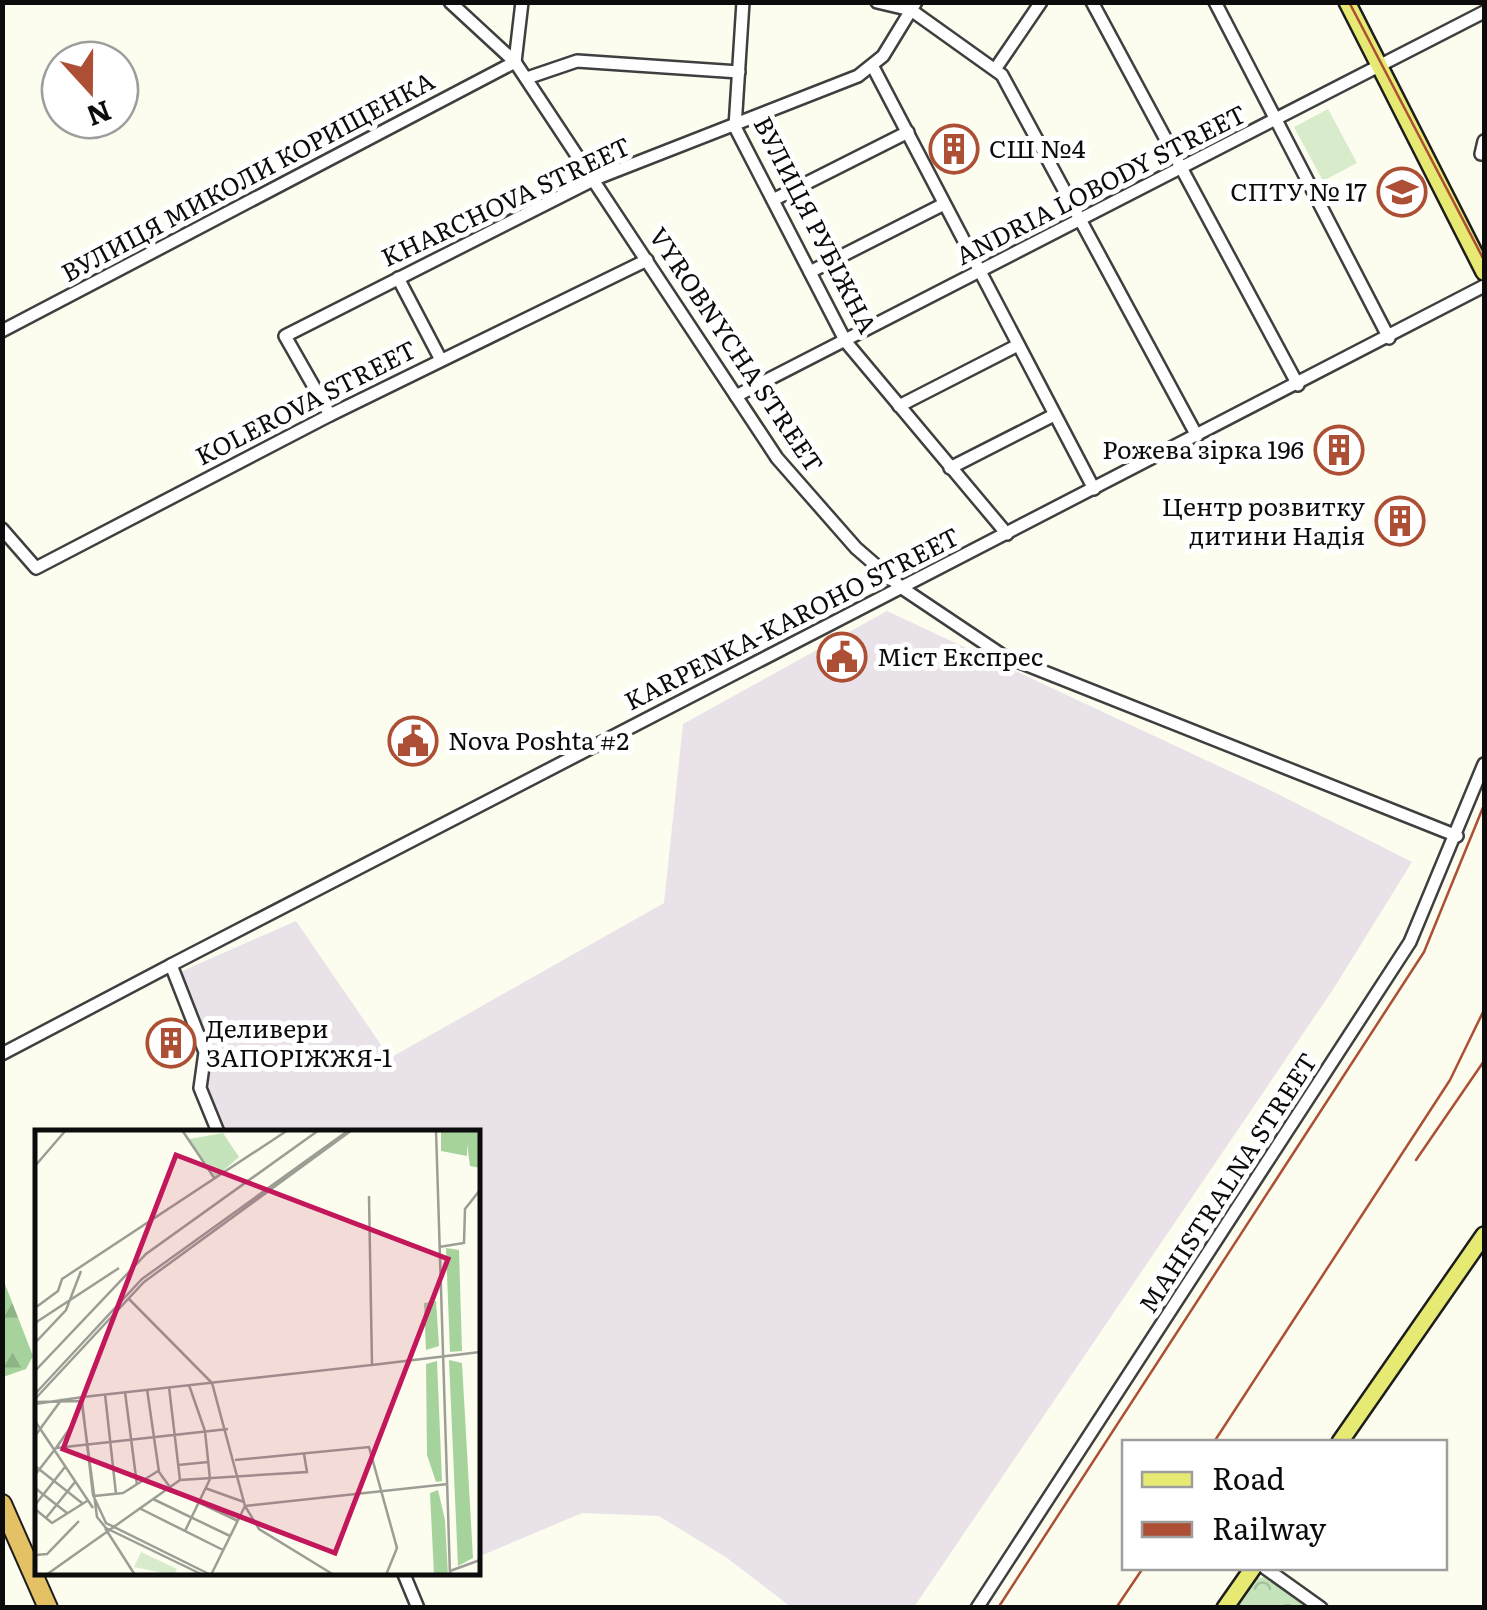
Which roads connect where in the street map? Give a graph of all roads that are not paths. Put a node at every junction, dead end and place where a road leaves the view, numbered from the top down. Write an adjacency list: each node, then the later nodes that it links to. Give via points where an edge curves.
1 (450, 2): 12 (street, VYROBNYCHA STREET)
2 (522, 2): 12 (street)
3 (743, 2): 16 (street, ВУЛИЦЯ РУБІЖНА)
4 (878, 2): 10 (street)
5 (1041, 2): 15 (street)
6 (1092, 2): 21 (street)
7 (1215, 2): 18 (street)
8 (1346, 2): 13 (main road)
9 (1357, 2): 13 (main road)
10 (913, 6): 14 (street); 15 (street)
11 (1484, 12): 13 (street, ANDRIA LOBODY STREET)
12 (515, 62): 17 (street, VYROBNYCHA STREET); 33 (street, ВУЛИЦЯ МИКОЛИ КОРИЩЕНКА)
13 (1384, 64): 18 (street, ANDRIA LOBODY STREET); 26 (main road); 29 (main road)
14 (873, 67): 19 (street, KHARCHOVA STREET); 20 (street)
15 (996, 68): 25 (street)
16 (739, 72): 17 (street, via 578,61); 19 (street, ВУЛИЦЯ РУБІЖНА)
17 (526, 78): 22 (street, VYROBNYCHA STREET)
18 (1276, 120): 21 (street, ANDRIA LOBODY STREET); 34 (street)
19 (735, 126): 22 (street, KHARCHOVA STREET); 23 (street, ВУЛИЦЯ РУБІЖНА)
20 (908, 132): 23 (street); 24 (street)
21 (1179, 170): 25 (street, ANDRIA LOBODY STREET); 38 (street)
22 (595, 179): 27 (street, VYROBNYCHA STREET); 31 (street, KHARCHOVA STREET)
23 (773, 200): 28 (street, ВУЛИЦЯ РУБІЖНА)
24 (944, 204): 28 (street); 30 (street)
25 (1081, 221): 30 (street, ANDRIA LOBODY STREET); 43 (street)
26 (1484, 252)
27 (647, 260): 37 (street, KOLEROVA STREET); 39 (street, VYROBNYCHA STREET)
28 (810, 272): 35 (street, ВУЛИЦЯ РУБІЖНА)
29 (1484, 272)
30 (980, 273): 35 (street, ANDRIA LOBODY STREET); 36 (street)
31 (398, 278): 37 (street); 41 (street, KHARCHOVA STREET, via 285,336)
32 (1484, 286): 34 (street, KARPENKA-KAROHO STREET)
33 (2, 331)
34 (1389, 338): 38 (street, KARPENKA-KAROHO STREET)
35 (846, 342): 39 (street, ANDRIA LOBODY STREET); 40 (street, ВУЛИЦЯ РУБІЖНА)
36 (1018, 345): 40 (street); 42 (street)
37 (440, 360): 41 (street, KOLEROVA STREET)
38 (1298, 385): 43 (street, KARPENKA-KAROHO STREET)
39 (736, 396): 48 (street, VYROBNYCHA STREET, via 776,458 826,516)
40 (899, 406): 44 (street, ВУЛИЦЯ РУБІЖНА)
41 (330, 415): 46 (street, KOLEROVA STREET, via 36,568)
42 (1054, 415): 44 (street); 45 (street)
43 (1198, 436): 45 (street, KARPENKA-KAROHO STREET)
44 (950, 468): 47 (street, ВУЛИЦЯ РУБІЖНА)
45 (1094, 489): 47 (street, KARPENKA-KAROHO STREET)
46 (2, 529)
47 (1006, 534): 48 (street, KARPENKA-KAROHO STREET)
48 (902, 588): 50 (street, VYROBNYCHA STREET, via 1002,655); 51 (street, KARPENKA-KAROHO STREET)
49 (1484, 764): 50 (street, MAHISTRALNA STREET)
50 (1457, 836): 62 (street, MAHISTRALNA STREET, via 1410,942)
51 (171, 965): 52 (street, KARPENKA-KAROHO STREET); 53 (street, via 206,1052 200,1088)
52 (2, 1054)
53 (217, 1130)
54 (1484, 1235): 55 (main road)
55 (1341, 1440)
56 (2, 1504): 60 (highway)
57 (1252, 1570): 63 (main road)
58 (1268, 1570): 64 (street)
59 (404, 1575): 61 (street)
60 (48, 1608)
61 (418, 1608)
62 (977, 1608)
63 (1225, 1608)
64 (1321, 1608)

